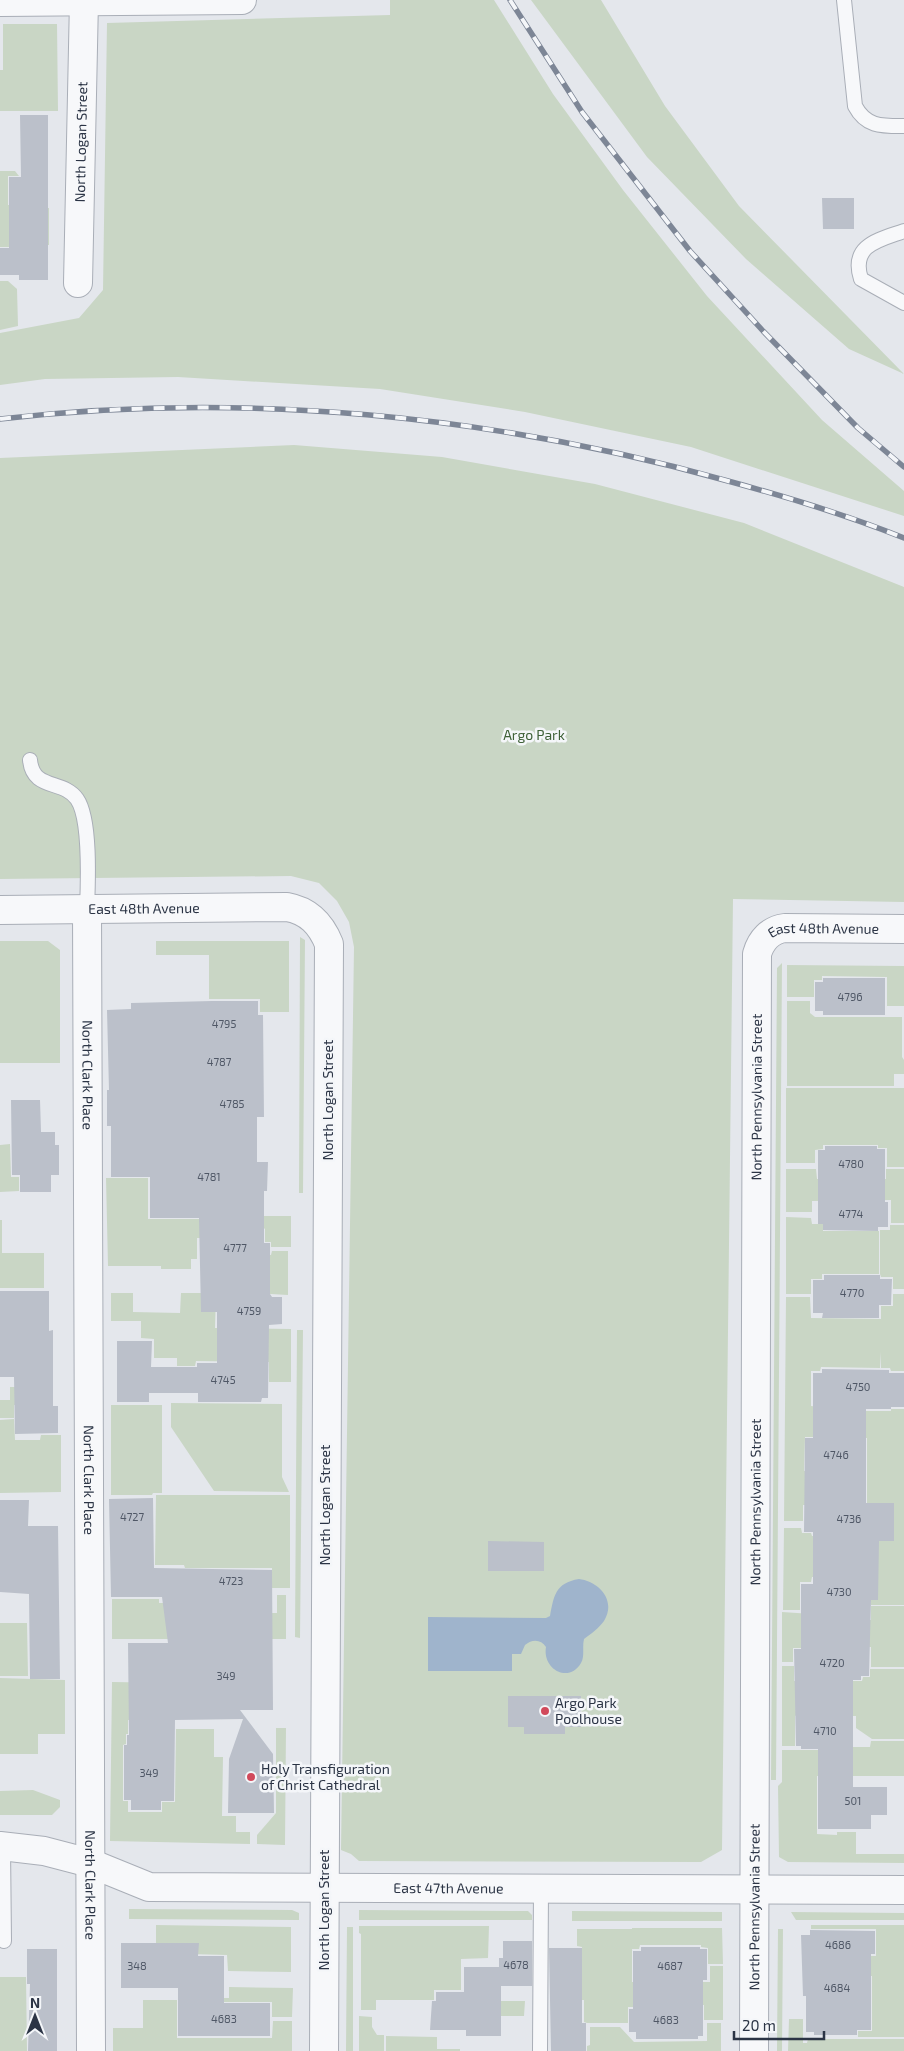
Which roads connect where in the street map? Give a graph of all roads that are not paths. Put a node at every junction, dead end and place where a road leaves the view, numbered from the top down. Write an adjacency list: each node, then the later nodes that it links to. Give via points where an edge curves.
1 (242, 0): 3 (street)
2 (844, 0): 5 (lane, via 855,106 866,121 875,125)
3 (84, 1): 4 (street); 7 (street, North Logan Street)
4 (0, 2)
5 (904, 126)
6 (904, 231): 8 (lane, via 867,246 858,261 861,279)
7 (78, 283)
8 (904, 303)
9 (30, 760): 11 (lane, via 30,767 39,779 67,790 77,798 85,817)
10 (288, 907): 11 (street, East 48th Avenue); 17 (street, North Logan Street, via 304,912 324,930 329,959)
11 (87, 909): 12 (street, East 48th Avenue); 16 (street, North Clark Place)
12 (0, 910)
13 (904, 929): 14 (street, East 48th Avenue, via 785,928 765,937)
14 (757, 954): 19 (street, North Pennsylvania Street)
15 (1, 1846): 16 (street, East 47th Avenue, via 44,1851); 21 (lane)
16 (90, 1863): 17 (street, East 47th Avenue, via 149,1887); 22 (street, North Clark Place)
17 (324, 1888): 18 (street, East 47th Avenue); 23 (street, North Logan Street)
18 (541, 1889): 19 (street, East 47th Avenue); 24 (lane)
19 (754, 1889): 20 (street, East 47th Avenue); 25 (street, North Pennsylvania Street)
20 (904, 1890)
21 (4, 1941)
22 (91, 2051)
23 (324, 2051)
24 (540, 2051)
25 (754, 2051)

